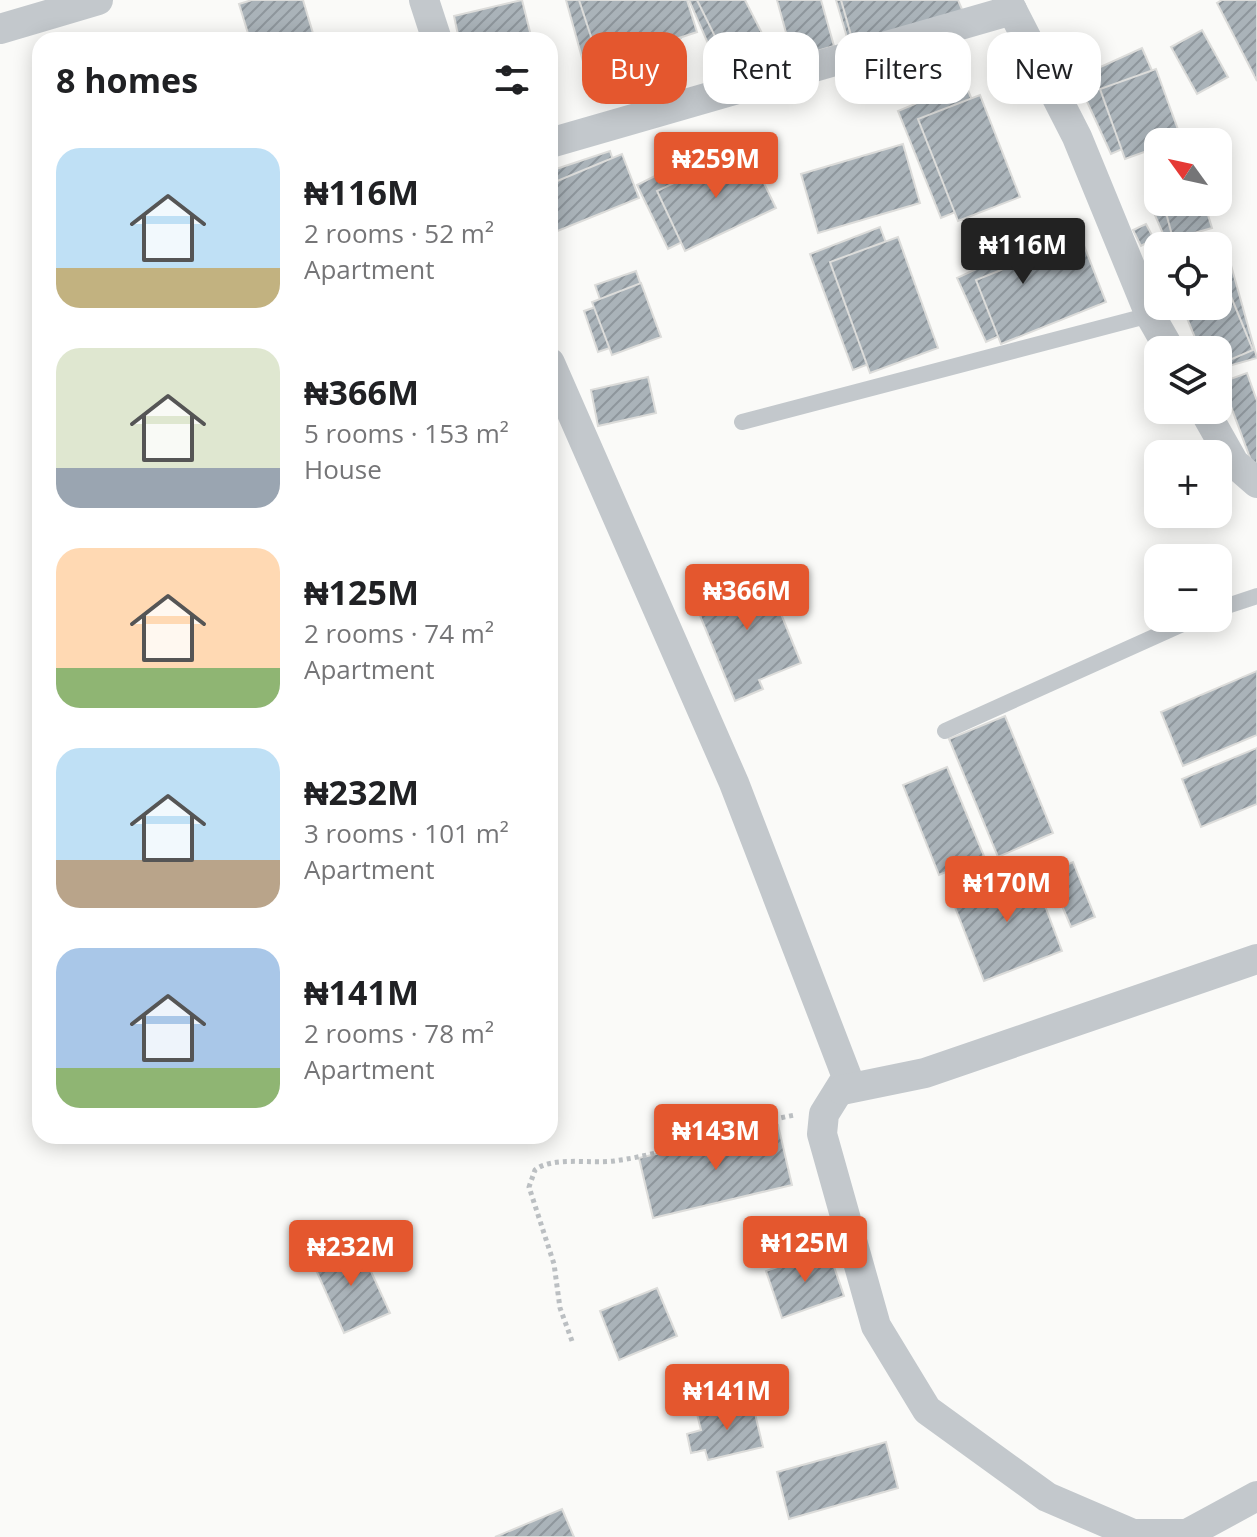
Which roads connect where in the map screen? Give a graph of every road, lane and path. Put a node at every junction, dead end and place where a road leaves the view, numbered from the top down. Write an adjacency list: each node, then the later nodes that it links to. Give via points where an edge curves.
1 (98, 0): 4 (street)
2 (424, 0): 5 (street)
3 (1009, 5): 6 (street); 7 (street, via 1077,137)
4 (0, 29)
5 (434, 32)
6 (558, 141)
7 (1144, 300)
8 (1144, 317): 10 (lane)
9 (558, 381): 18 (street, via 734,783 847,1077)
10 (742, 422)
11 (1212, 424): 12 (street, via 1234,463)
12 (1257, 483)
13 (1257, 596): 14 (lane)
14 (1232, 604)
15 (1165, 632): 16 (lane)
16 (945, 731)
17 (1257, 959): 18 (street, via 925,1073)
18 (842, 1090): 19 (street)
19 (824, 1114): 20 (path, via 783,1117 631,1159 586,1165 552,1162 535,1170 529,1187); 21 (street, via 822,1134 876,1326 927,1410 1047,1497 1133,1534 1187,1534)
20 (572, 1341)
21 (1257, 1496)

